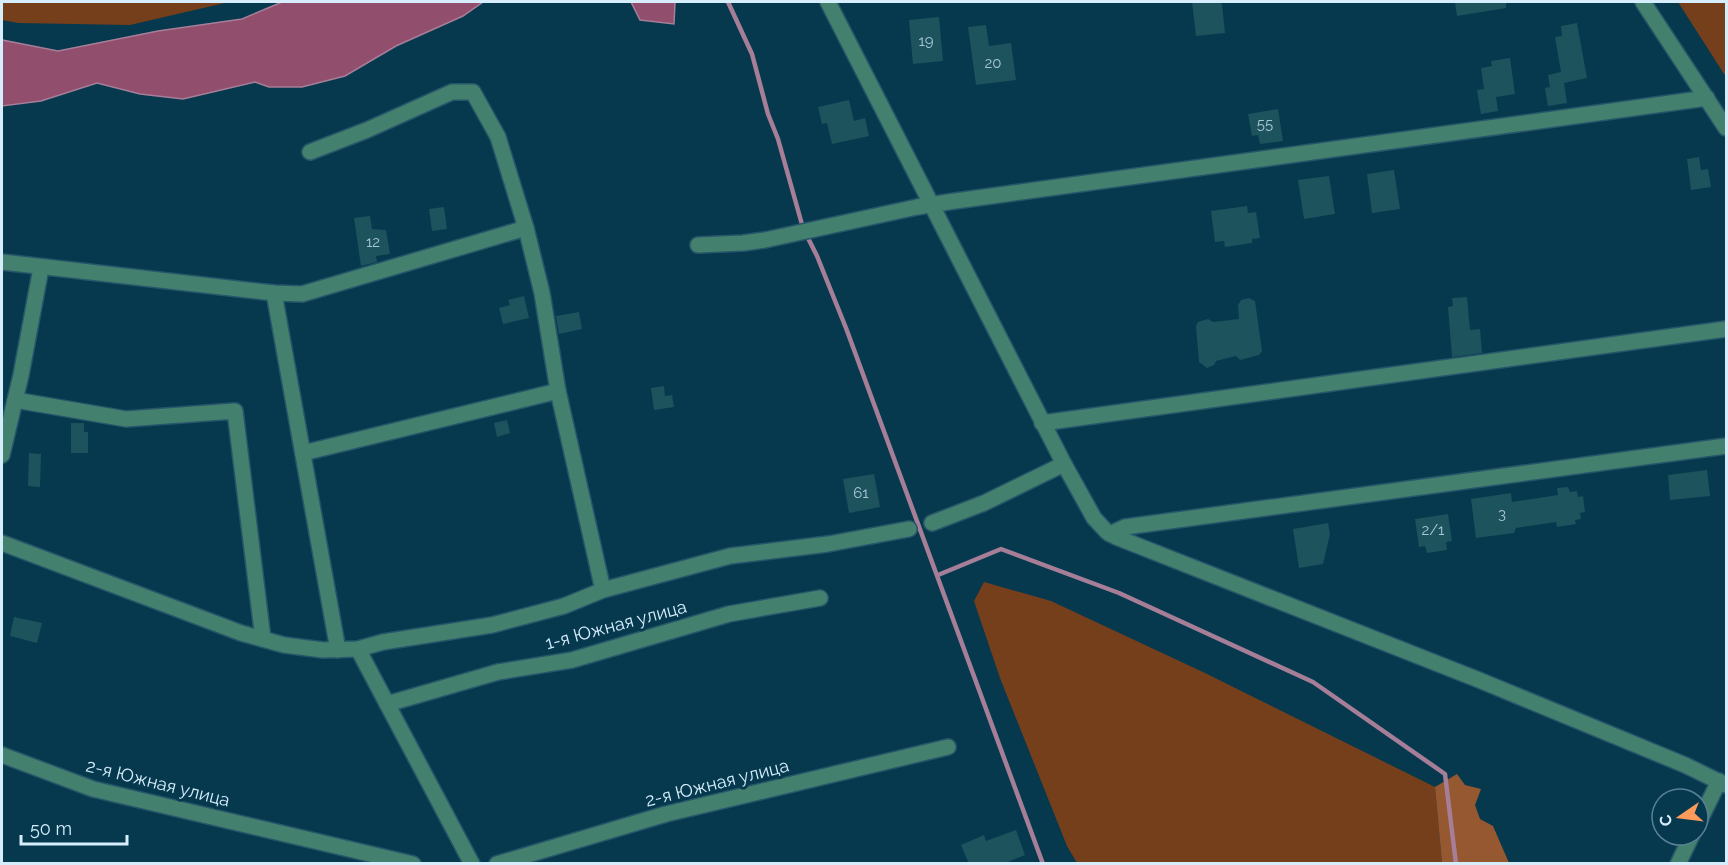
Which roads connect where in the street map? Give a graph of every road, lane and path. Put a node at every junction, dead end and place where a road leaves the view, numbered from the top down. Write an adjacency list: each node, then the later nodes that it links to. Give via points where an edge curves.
1 (828, 2): 6 (street)
2 (1643, 2): 3 (street)
3 (1707, 98): 4 (street); 6 (street)
4 (1726, 128)
5 (310, 152): 7 (street, via 452,92 473,92 498,137)
6 (931, 205): 8 (street, via 765,240); 15 (street)
7 (526, 228): 11 (street, via 302,294); 13 (street, via 542,293)
8 (698, 245)
9 (2, 262): 10 (street)
10 (41, 268): 11 (street); 14 (street)
11 (274, 293): 18 (street)
12 (1726, 329): 15 (street)
13 (558, 391): 18 (street); 24 (street)
14 (15, 400): 17 (street); 26 (street, via 126,419 235,411)
15 (1042, 423): 19 (street)
16 (1726, 446): 22 (street, via 1125,527)
17 (2, 453)
18 (303, 453): 28 (street)
19 (1064, 464): 20 (street); 22 (street, via 1094,518)
20 (932, 523)
21 (909, 529): 24 (street, via 730,556)
22 (1110, 534): 32 (street, via 1479,680)
23 (2, 543): 26 (street)
24 (603, 590): 27 (street, via 564,606 492,625)
25 (820, 598): 29 (street, 1-я Южная улица, via 729,614 572,660 498,672)
26 (263, 639): 28 (street)
27 (358, 649): 28 (street); 29 (street)
28 (338, 650)
29 (387, 704): 36 (street)
30 (948, 747): 37 (street, 2-я Южная улица, via 666,814)
31 (2, 755): 35 (street, 2-я Южная улица, via 93,789)
32 (1723, 783): 33 (street)
33 (1710, 804)
34 (1686, 847): 38 (street)
35 (413, 864)
36 (472, 864)
37 (496, 864)
38 (1678, 864)

